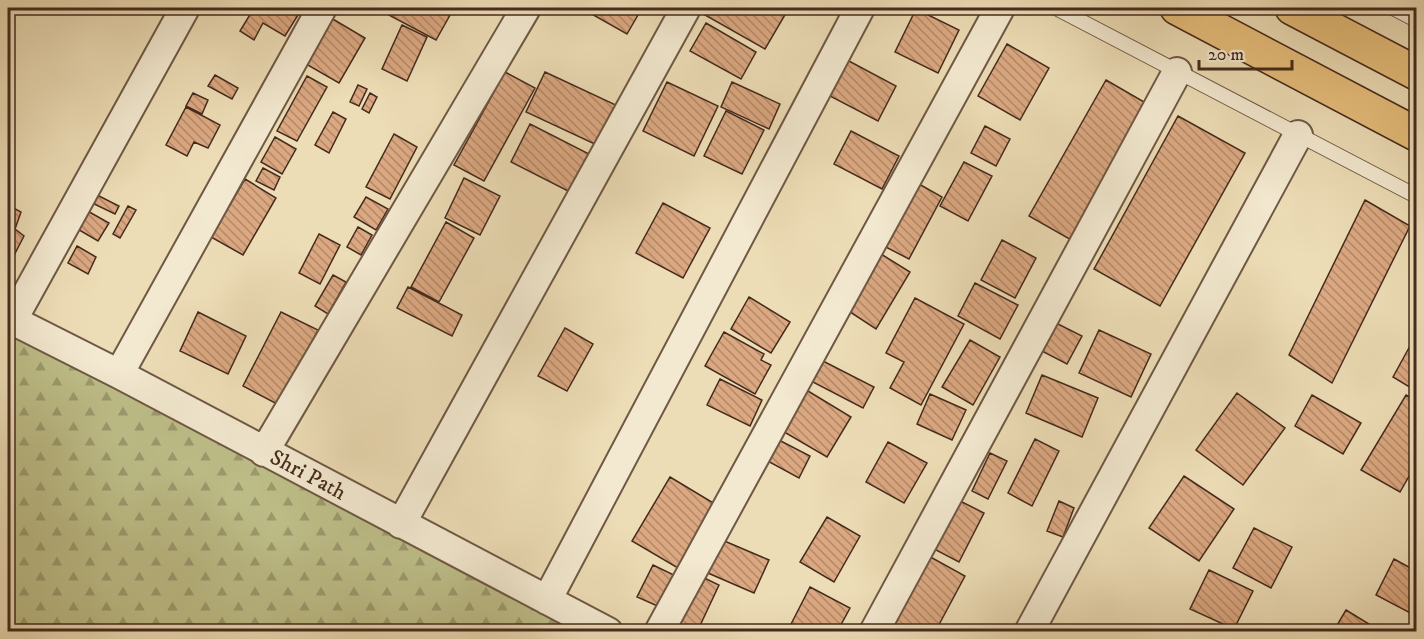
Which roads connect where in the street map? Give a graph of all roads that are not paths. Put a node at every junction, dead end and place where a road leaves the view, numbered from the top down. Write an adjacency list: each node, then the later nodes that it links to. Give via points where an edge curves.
1 (185, 8): 17 (street)
2 (322, 8): 18 (street)
3 (526, 8): 19 (street)
4 (686, 8): 20 (street)
5 (860, 8): 21 (street)
6 (1000, 8): 23 (street)
7 (1056, 8): 12 (lane)
8 (1177, 8): 14 (highway)
9 (1292, 8): 13 (highway)
10 (1393, 8): 11 (lane)
11 (1416, 20)
12 (1177, 72): 15 (lane); 24 (street)
13 (1416, 73)
14 (1416, 134)
15 (1298, 135): 16 (lane); 25 (street)
16 (1416, 196)
17 (10, 319): 18 (street, Shri Path)
18 (118, 374): 19 (street, Shri Path)
19 (264, 452): 20 (street, Shri Path)
20 (401, 524): 21 (street, Shri Path)
21 (547, 600): 22 (street, Shri Path)
22 (608, 632)
23 (659, 632)
24 (874, 632)
25 (1029, 632)

